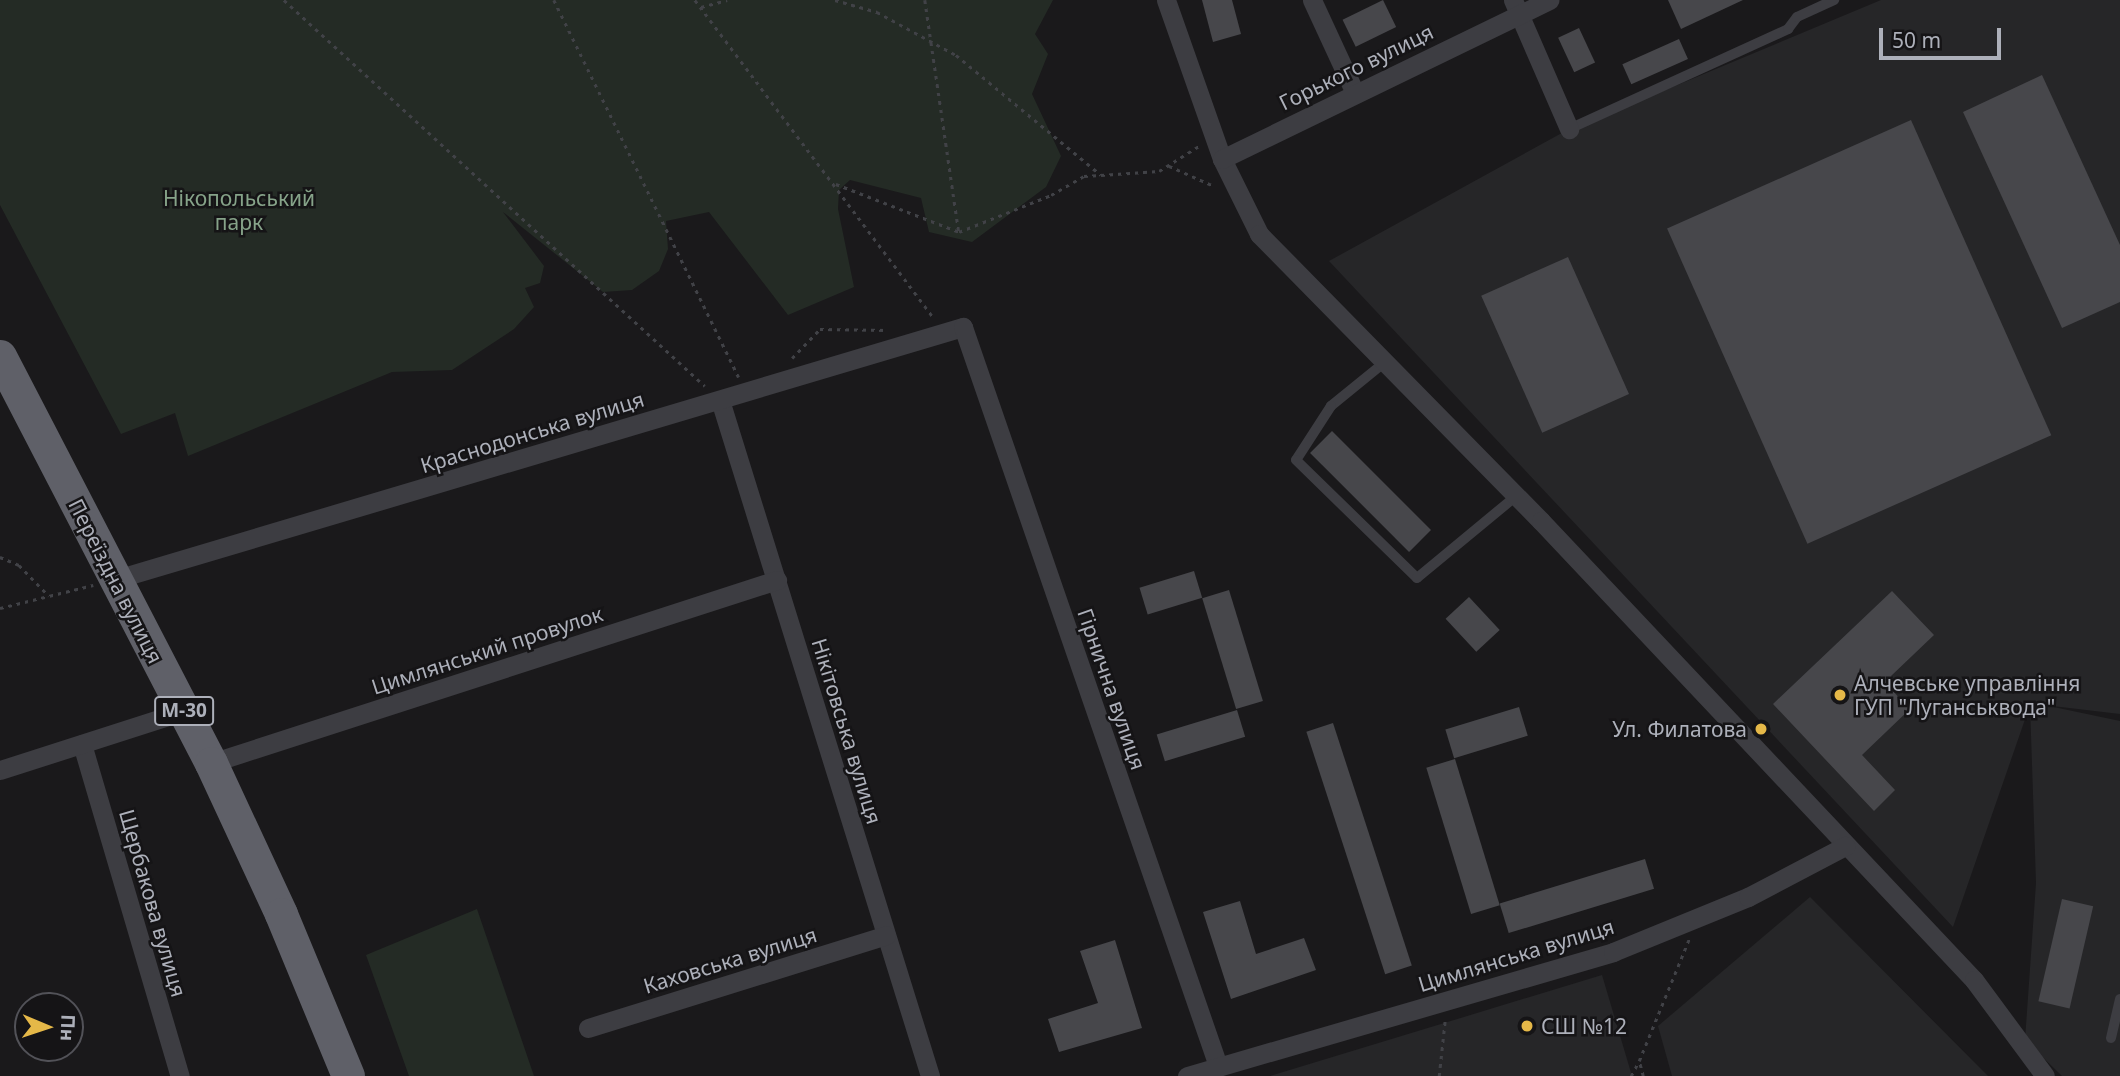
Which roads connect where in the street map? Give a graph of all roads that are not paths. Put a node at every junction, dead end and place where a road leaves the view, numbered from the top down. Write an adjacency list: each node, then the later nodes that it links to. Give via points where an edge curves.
1 (1166, 0): 8 (street)
2 (1312, 0): 6 (street)
3 (1549, 0): 5 (street, Горького вулиця)
4 (1834, 0): 7 (lane, via 1797,17 1788,29)
5 (1516, 7): 6 (street, Горького вулиця); 7 (street)
6 (1354, 91): 8 (street, Горького вулиця)
7 (1569, 129)
8 (1222, 159): 11 (street, via 1259,234)
9 (954, 329): 12 (street, Краснодонська вулиця); 25 (street, Гірнична вулиця)
10 (0, 356): 14 (highway, Переїздна вулиця / М-30)
11 (1385, 362): 13 (street); 13 (lane, via 1331,406 1296,460 1417,578)
12 (720, 400): 14 (street, Краснодонська вулиця); 15 (street, Нікітовська вулиця)
13 (1516, 496): 20 (street)
14 (113, 580): 16 (highway, Переїздна вулиця / М-30)
15 (777, 580): 18 (street, Цимлянський провулок); 21 (street, Нікітовська вулиця)
16 (184, 711): 17 (street); 18 (highway, Переїздна вулиця / М-30)
17 (82, 744): 19 (street); 26 (street, Щербакова вулиця)
18 (211, 762): 27 (highway, Переїздна вулиця / М-30)
19 (0, 770)
20 (1845, 846): 25 (street, Цимлянська вулиця, via 1613,952); 30 (street, via 1974,979)
21 (886, 935): 23 (street, Каховська вулиця); 28 (street, Нікітовська вулиця)
22 (2120, 999): 24 (lane)
23 (588, 1028)
24 (2111, 1038)
25 (1218, 1066): 29 (street, Цимлянська вулиця)
26 (180, 1076)
27 (348, 1076)
28 (930, 1076)
29 (1187, 1076)
30 (2045, 1076)

